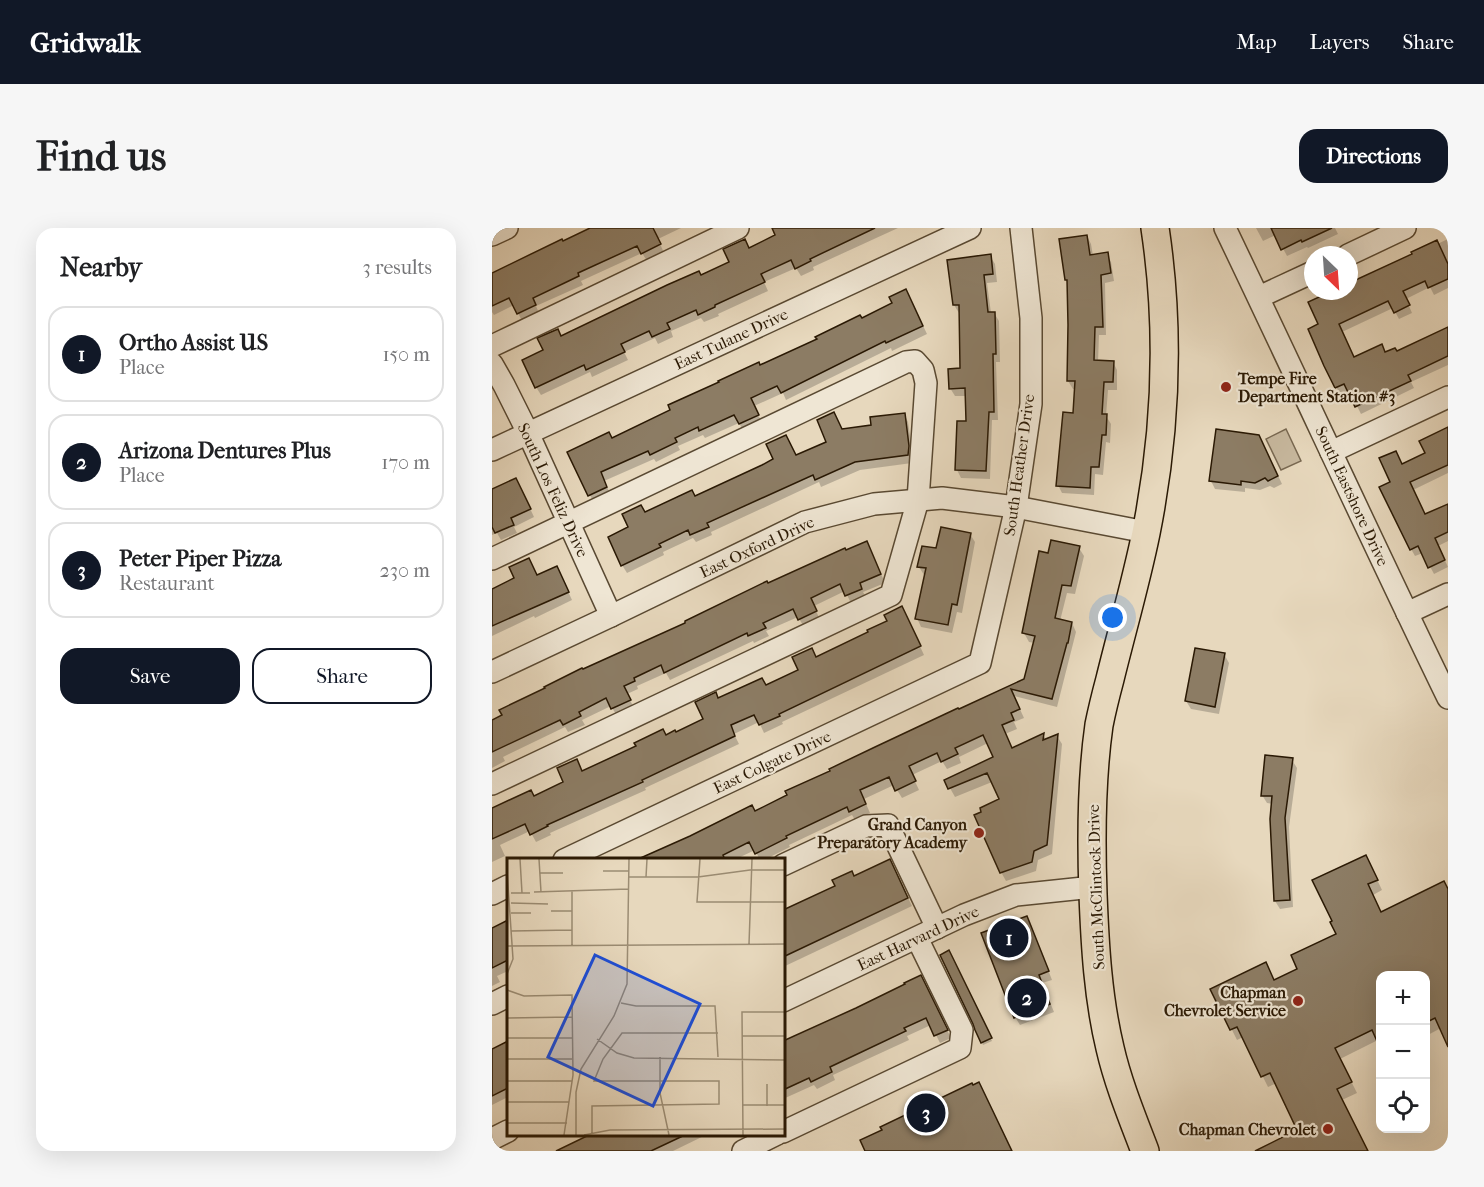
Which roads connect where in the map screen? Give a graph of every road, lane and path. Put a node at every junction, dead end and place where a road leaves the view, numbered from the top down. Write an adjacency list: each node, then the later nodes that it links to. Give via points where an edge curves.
1 (507, 228): 8 (street)
2 (738, 228): 12 (street)
3 (970, 228): 15 (street, East Tulane Drive)
4 (1021, 228): 19 (street, South Heather Drive, via 1031,318 1031,404)
5 (1155, 228): 21 (main road, South McClintock Drive, via 1164,360 1155,479)
6 (1225, 228): 11 (street, South Eastshore Drive)
7 (1405, 228): 9 (street)
8 (492, 235)
9 (1358, 250)
10 (1304, 276): 11 (street)
11 (1259, 297): 17 (street, South Eastshore Drive)
12 (492, 346)
13 (492, 364): 15 (street, South Los Feliz Drive)
14 (1448, 397): 17 (street)
15 (528, 433): 16 (street, East Tulane Drive); 20 (street, South Los Feliz Drive)
16 (492, 450)
17 (1331, 452): 24 (street, South Eastshore Drive)
18 (918, 500): 19 (street, East Oxford Drive, via 942,498); 20 (street, via 926,383 923,370 915,361); 25 (street, East Oxford Drive, via 874,504 805,522); 29 (street, via 891,595)
19 (1016, 507): 21 (street, East Oxford Drive); 26 (street, South Heather Drive)
20 (569, 523): 22 (street); 25 (street, South Los Feliz Drive)
21 (1146, 532): 33 (main road, South McClintock Drive, via 1100,724 1091,830)
22 (492, 559)
23 (1448, 594): 24 (street)
24 (1407, 614): 28 (street, South Eastshore Drive)
25 (611, 616): 27 (street, East Oxford Drive)
26 (980, 663): 30 (street, East Colgate Drive)
27 (492, 672)
28 (1448, 698)
29 (492, 784)
30 (568, 858)
31 (784, 865): 35 (street, via 866,826 888,825)
32 (507, 886): 34 (street)
33 (1093, 887): 35 (street, East Harvard Drive, via 1016,895); 45 (main road, South McClintock Drive, via 1095,943 1105,1021)
34 (492, 894)
35 (937, 928): 36 (street, East Harvard Drive)
36 (917, 938): 38 (street, East Harvard Drive); 41 (street, via 962,1030 960,1048)
37 (507, 996): 39 (street)
38 (784, 1001)
39 (492, 1004)
40 (507, 1132): 43 (street)
41 (784, 1132)
42 (773, 1136): 44 (street)
43 (492, 1139)
44 (743, 1151)
45 (1144, 1151)

